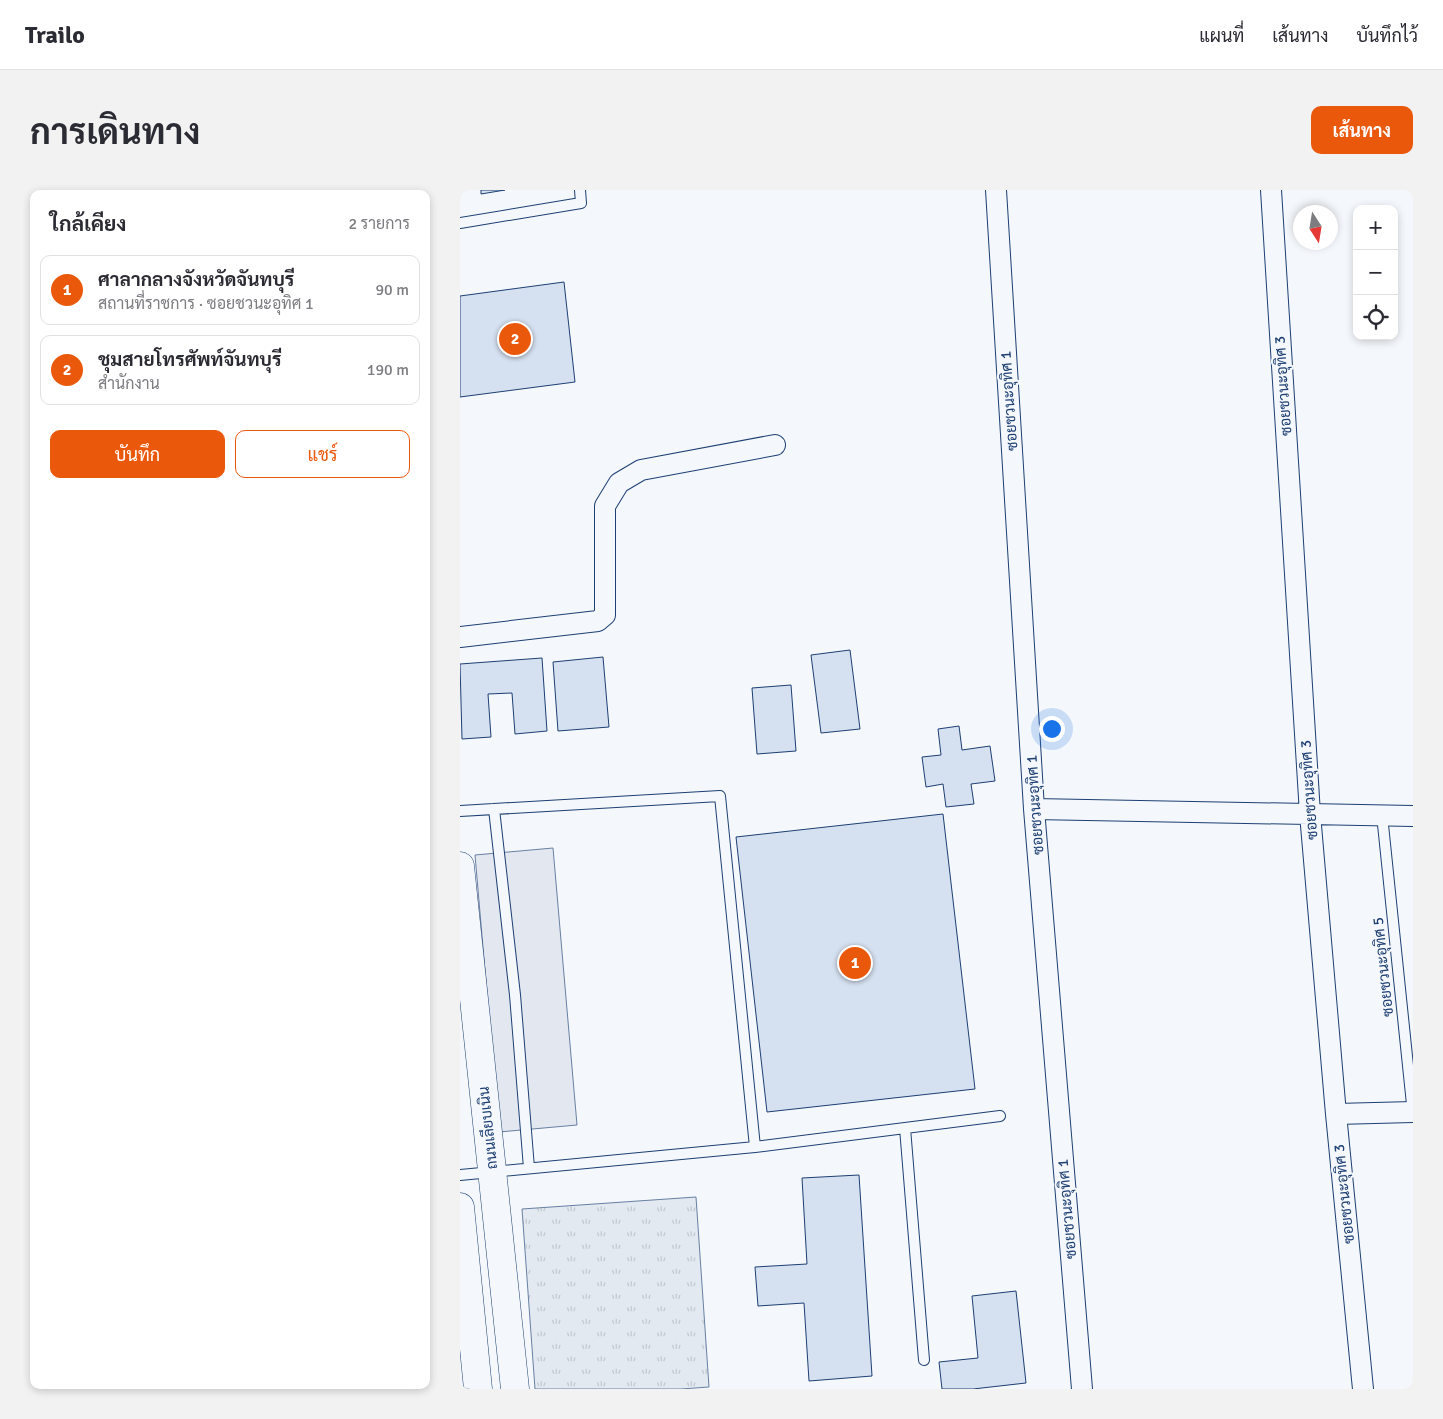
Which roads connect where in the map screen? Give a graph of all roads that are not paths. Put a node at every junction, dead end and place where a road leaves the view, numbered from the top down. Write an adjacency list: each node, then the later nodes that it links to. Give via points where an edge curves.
1 (580, 190): 4 (lane, via 581,204)
2 (996, 190): 8 (street, ซอยชวนะอุทิศ 1)
3 (1270, 190): 10 (street, ซอยชวนะอุทิศ 3)
4 (460, 224)
5 (775, 445): 6 (street, via 641,470 619,483 605,506 605,615 598,621)
6 (460, 637)
7 (494, 809): 9 (lane); 18 (lane, via 720,796); 19 (lane, via 515,995)
8 (1034, 809): 10 (street); 27 (street, ซอยชวนะอุทิศ 1)
9 (460, 811)
10 (1310, 814): 11 (street); 15 (street, ซอยชวนะอุทิศ 3)
11 (1382, 815): 12 (street); 14 (lane, ซอยชวนะอุทิศ 5)
12 (1413, 816)
13 (460, 866): 20 (main road, ถนนเลียบเนิน)
14 (1413, 1113): 15 (street)
15 (1336, 1114): 28 (street, ซอยชวนะอุทิศ 3)
16 (1000, 1116): 17 (lane)
17 (905, 1128): 18 (lane); 24 (lane)
18 (754, 1147): 19 (lane)
19 (529, 1168): 20 (lane)
20 (492, 1172): 21 (lane); 26 (main road, ถนนเลียบเนิน)
21 (460, 1175)
22 (460, 1207): 23 (main road)
23 (464, 1283): 25 (main road)
24 (924, 1360)
25 (478, 1389)
26 (515, 1389)
27 (1082, 1389)
28 (1363, 1389)

